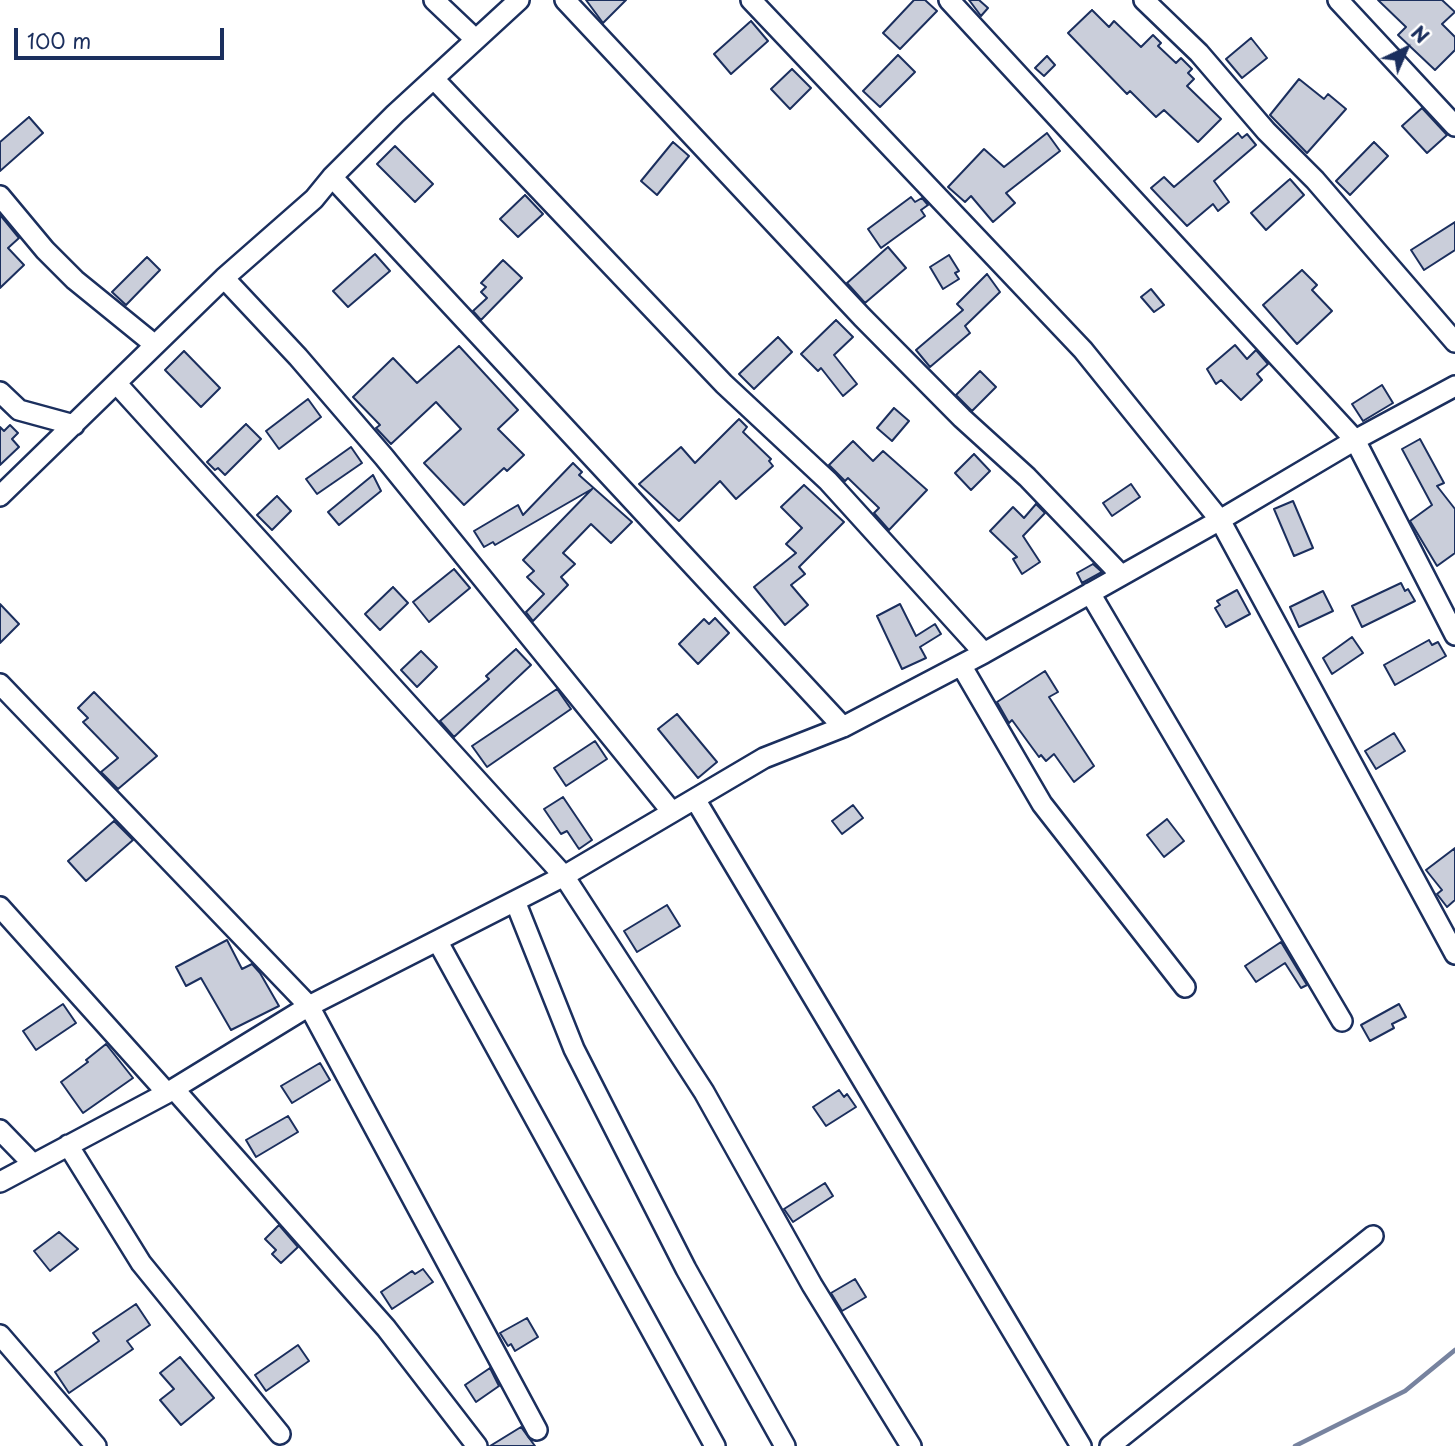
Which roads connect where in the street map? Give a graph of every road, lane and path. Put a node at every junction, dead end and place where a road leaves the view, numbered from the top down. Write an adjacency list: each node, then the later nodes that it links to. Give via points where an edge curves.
1 (434, 0): 8 (street)
2 (519, 0): 8 (street)
3 (565, 0): 23 (street, via 862,317)
4 (751, 0): 22 (street, via 1083,350)
5 (950, 0): 20 (street)
6 (1144, 0): 14 (street, via 1199,52)
7 (1338, 0): 10 (street)
8 (475, 39): 9 (street)
9 (434, 79): 11 (street); 26 (street, via 724,384 828,481)
10 (1455, 126)
11 (331, 177): 13 (street, via 314,199); 29 (street)
12 (0, 196): 15 (street, via 75,280)
13 (224, 278): 15 (street); 31 (street, via 384,457)
14 (1455, 342)
15 (155, 345): 16 (street)
16 (117, 384): 19 (street); 32 (street)
17 (1455, 386): 20 (street)
18 (0, 392): 19 (street, via 19,410)
19 (74, 425): 21 (street)
20 (1355, 440): 22 (street); 25 (street)
21 (0, 496)
22 (1220, 520): 23 (street); 36 (street)
23 (1121, 575): 24 (street)
24 (1090, 593): 26 (street); 39 (street)
25 (1455, 635)
26 (985, 653): 27 (street)
27 (961, 665): 29 (street); 37 (street, via 1042,804)
28 (0, 684): 38 (street)
29 (842, 727): 30 (street, via 764,758)
30 (695, 799): 31 (street); 54 (street)
31 (672, 812): 32 (street)
32 (565, 876): 33 (street); 53 (street, via 704,1092 812,1285)
33 (515, 901): 35 (street); 52 (street, via 592,1085 686,1269)
34 (0, 907): 40 (street)
35 (438, 942): 38 (street); 51 (street)
36 (1455, 954)
37 (1185, 987)
38 (309, 1006): 40 (street); 47 (street)
39 (1342, 1021)
40 (171, 1091): 42 (street); 50 (street, via 386,1328)
41 (0, 1130): 43 (street)
42 (68, 1145): 43 (street); 48 (street, via 141,1263)
43 (32, 1163): 44 (street)
44 (0, 1182)
45 (1373, 1236): 55 (street)
46 (0, 1335): 49 (street)
47 (537, 1430)
48 (281, 1434)
49 (96, 1446)
50 (477, 1446)
51 (715, 1446)
52 (785, 1446)
53 (911, 1446)
54 (1081, 1446)
55 (1110, 1446)

